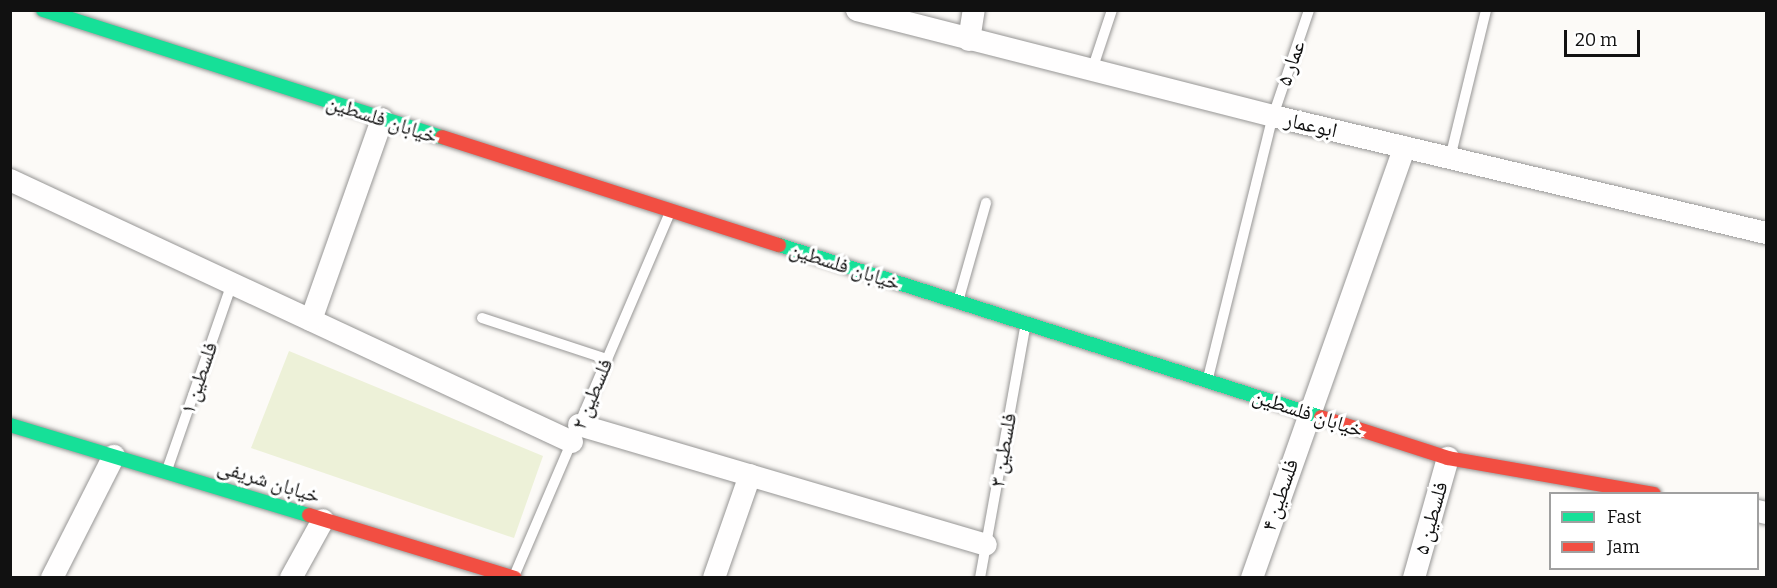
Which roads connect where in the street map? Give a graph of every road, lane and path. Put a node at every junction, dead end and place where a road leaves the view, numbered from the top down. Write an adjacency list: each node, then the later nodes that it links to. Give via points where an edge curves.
1 (43, 10): 10 (street, خیابان فلسطین)
2 (857, 10): 7 (street, ابوعمار)
3 (974, 10): 7 (street)
4 (1112, 10): 8 (lane)
5 (1309, 10): 9 (lane, عمار ۵)
6 (1486, 10): 12 (lane)
7 (969, 40): 8 (street, ابوعمار)
8 (1092, 70): 9 (street, ابوعمار)
9 (1273, 116): 11 (street, ابوعمار); 23 (lane, عمار ۵)
10 (382, 119): 15 (street, خیابان فلسطین); 20 (street)
11 (1405, 147): 12 (street, ابوعمار); 24 (street, فلسطین ۴)
12 (1450, 158): 16 (street, ابوعمار)
13 (10, 180): 17 (street)
14 (986, 203): 18 (lane)
15 (671, 210): 18 (street, خیابان فلسطین); 22 (lane, فلسطین ۲)
16 (1767, 233)
17 (232, 283): 20 (street); 29 (lane, فلسطین ۱)
18 (958, 302): 21 (street, خیابان فلسطین)
19 (482, 318): 22 (lane)
20 (311, 320): 26 (street)
21 (1026, 323): 23 (street, خیابان فلسطین); 33 (lane, فلسطین ۳)
22 (607, 359): 26 (lane, فلسطین ۲)
23 (1207, 381): 24 (street, خیابان فلسطین)
24 (1308, 413): 28 (street, خیابان فلسطین); 41 (street, فلسطین ۴)
25 (10, 425): 27 (street, خیابان شریفی)
26 (576, 433): 30 (street); 35 (lane, فلسطین ۲)
27 (114, 456): 29 (street, خیابان شریفی); 36 (street)
28 (1448, 458): 31 (street, خیابان فلسطین); 42 (street, فلسطین ۵)
29 (166, 472): 32 (street, خیابان شریفی)
30 (750, 475): 33 (street); 39 (street)
31 (1643, 492)
32 (323, 520): 34 (street, خیابان شریفی); 37 (street)
33 (986, 545): 40 (lane, فلسطین ۳)
34 (467, 563): 35 (street, خیابان شریفی); 38 (lane)
35 (514, 577)
36 (52, 578)
37 (291, 578)
38 (457, 578)
39 (714, 578)
40 (980, 578)
41 (1252, 578)
42 (1414, 578)

